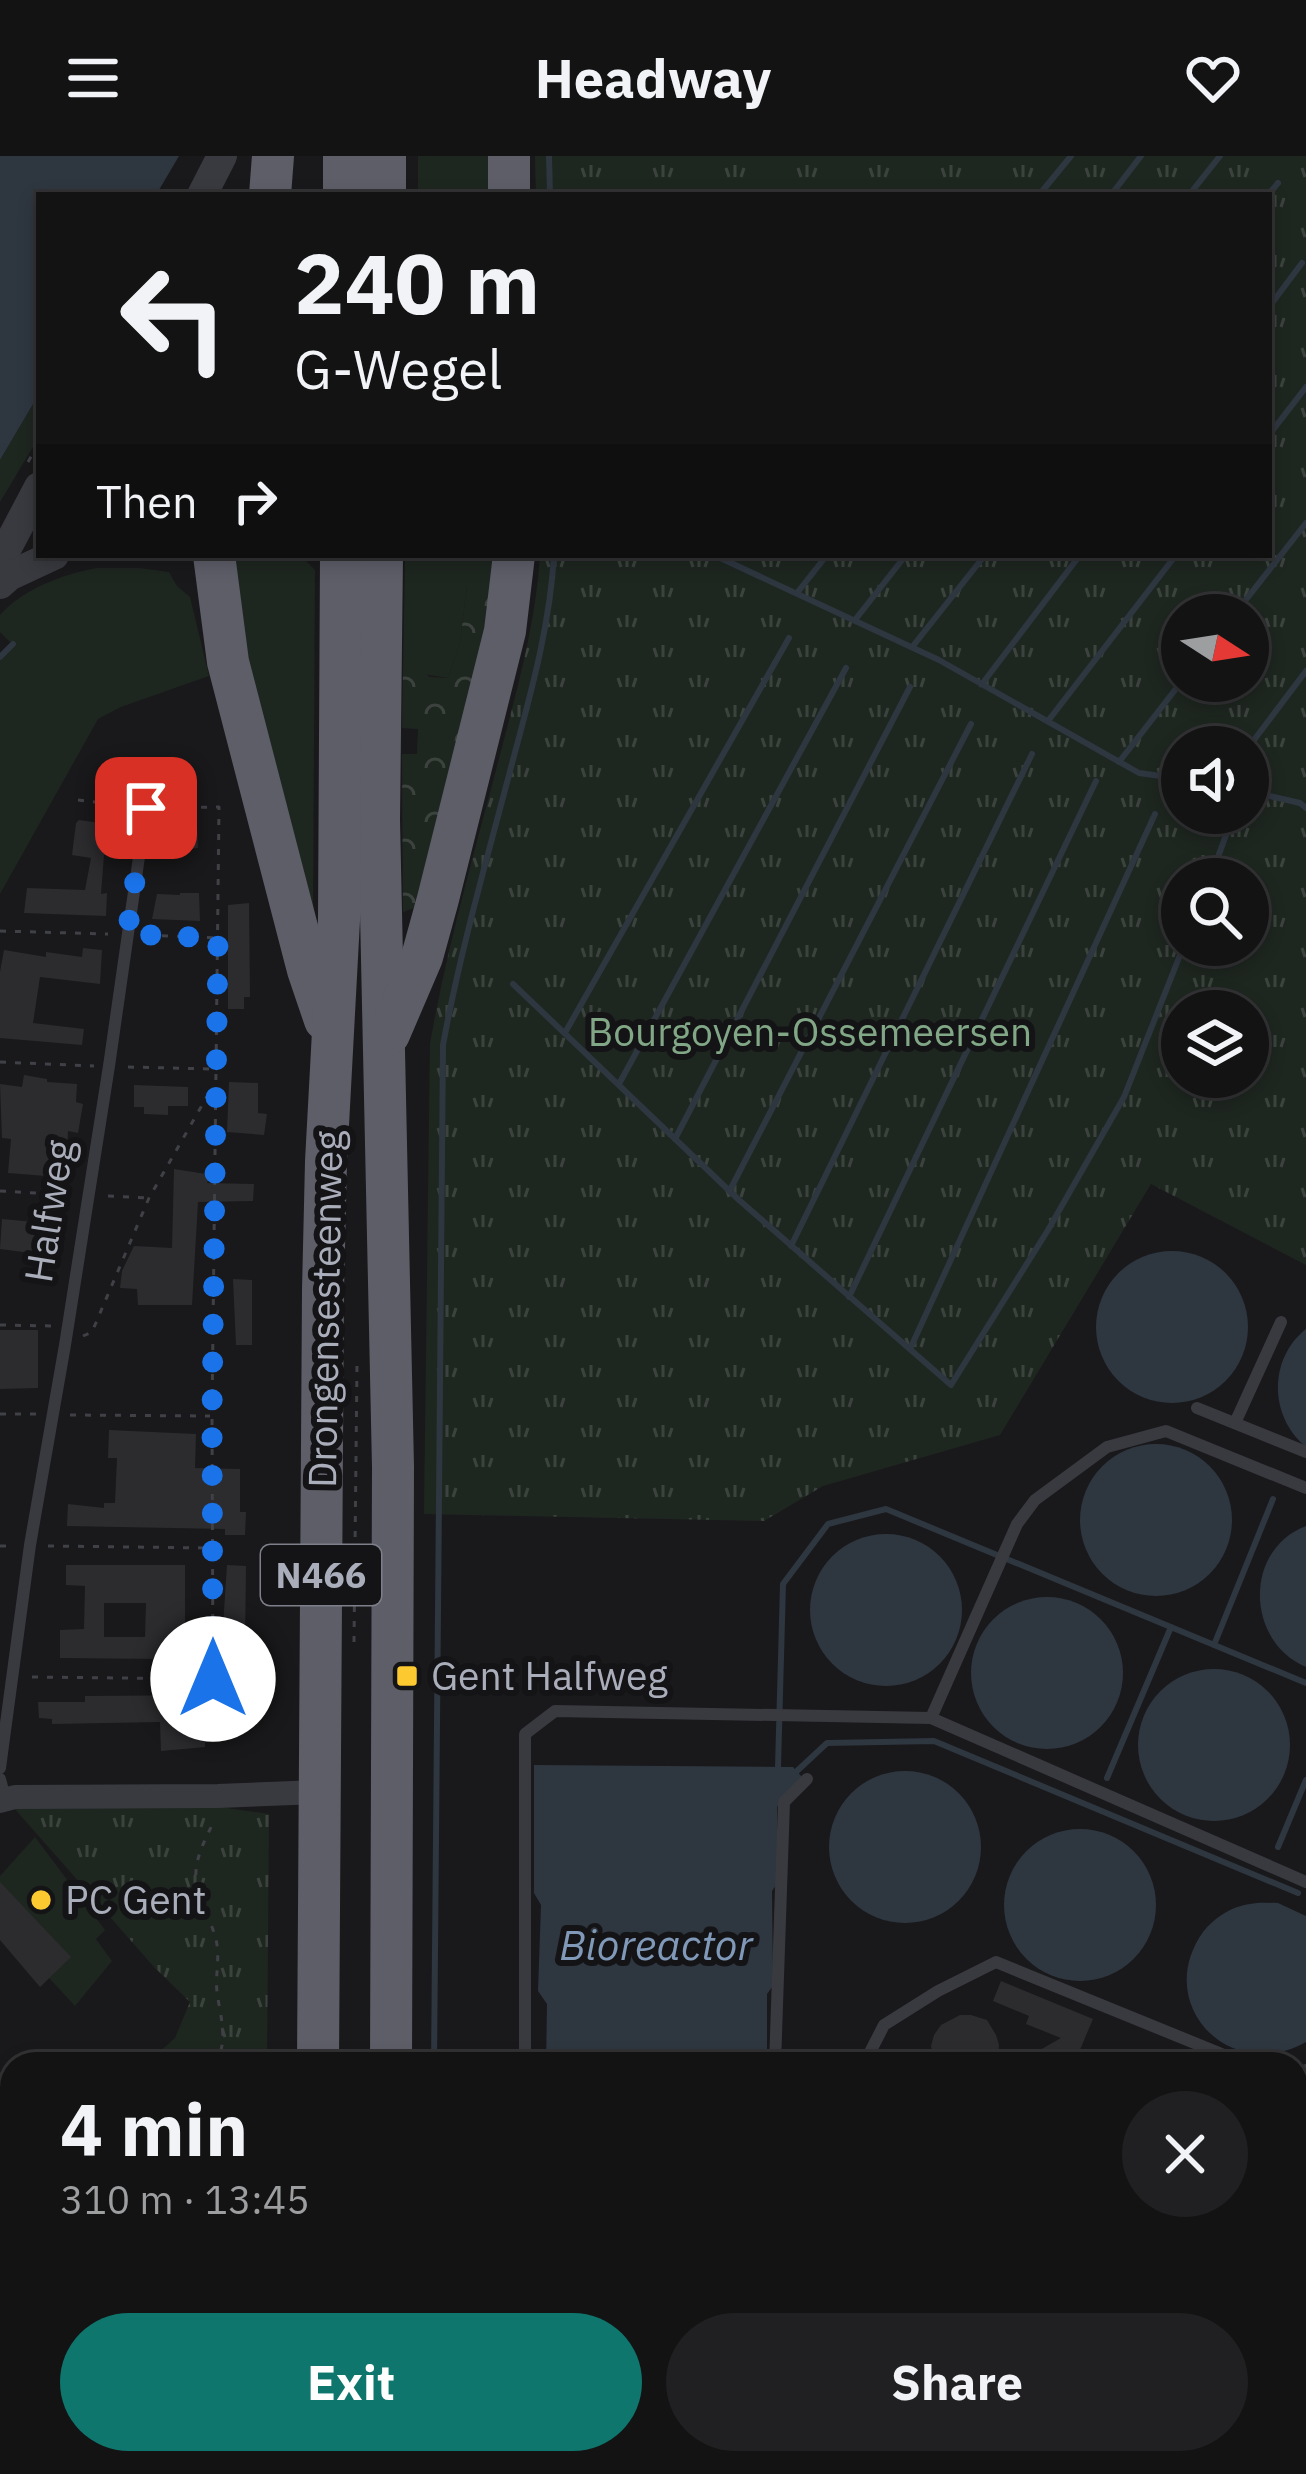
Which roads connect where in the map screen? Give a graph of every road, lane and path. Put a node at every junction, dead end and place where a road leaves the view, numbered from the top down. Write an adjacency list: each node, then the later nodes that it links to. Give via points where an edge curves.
1 (222, 156): 6 (street)
2 (273, 156): 7 (highway)
3 (344, 156): 8 (highway)
4 (385, 156): 9 (highway)
5 (508, 156): 10 (highway)
6 (204, 192)
7 (270, 192)
8 (344, 192)
9 (385, 192)
10 (509, 192)
11 (36, 493): 16 (street)
12 (47, 558): 17 (street)
13 (214, 558): 23 (highway, via 228,662)
14 (368, 558): 23 (highway, Drongensesteenweg / N466); 24 (highway, Drongensesteenweg / N466)
15 (514, 558): 24 (highway, via 506,631 438,899)
16 (0, 562)
17 (0, 584)
18 (219, 807): 22 (path)
19 (146, 808): 21 (lane, Halfweg)
20 (0, 931): 21 (path)
21 (127, 934): 22 (path); 28 (lane, Halfweg)
22 (218, 938): 25 (path)
23 (332, 1040): 47 (highway, Drongensesteenweg / N466)
24 (383, 1046): 52 (highway, Drongensesteenweg / N466, via 393,1467)
25 (216, 1080): 29 (path, via 148,1198 92,1332); 34 (path)
26 (1281, 1322): 35 (lane)
27 (0, 1325): 28 (path)
28 (67, 1326): 29 (lane, Halfweg)
29 (65, 1345): 33 (lane, Halfweg)
30 (358, 1356): 41 (path)
31 (1197, 1408): 35 (lane)
32 (0, 1414): 33 (path)
33 (52, 1414): 34 (path); 39 (lane, Halfweg)
34 (212, 1416): 40 (path)
35 (1235, 1423): 36 (lane)
36 (1306, 1452)
37 (1306, 1488): 43 (lane, via 1166,1431 1106,1448 1017,1523)
38 (0, 1546): 39 (path)
39 (30, 1546): 40 (path); 42 (lane, Halfweg)
40 (214, 1548): 42 (path, via 213,1679)
41 (354, 1639)
42 (12, 1677): 44 (lane, Halfweg)
43 (931, 1718): 49 (lane); 53 (lane, via 555,1711 525,1734)
44 (0, 1768)
45 (807, 1779): 54 (lane, via 784,1802)
46 (2, 1792): 48 (street)
47 (320, 1792): 48 (street); 51 (highway, Drongensesteenweg / N466)
48 (218, 1796): 50 (path, via 196,1858 195,1888 216,1937)
49 (1306, 1882)
50 (220, 2052)
51 (318, 2052)
52 (391, 2052)
53 (525, 2052)
54 (775, 2052)
55 (870, 2052): 56 (lane, via 884,2025 996,1962)
56 (1217, 2052)

